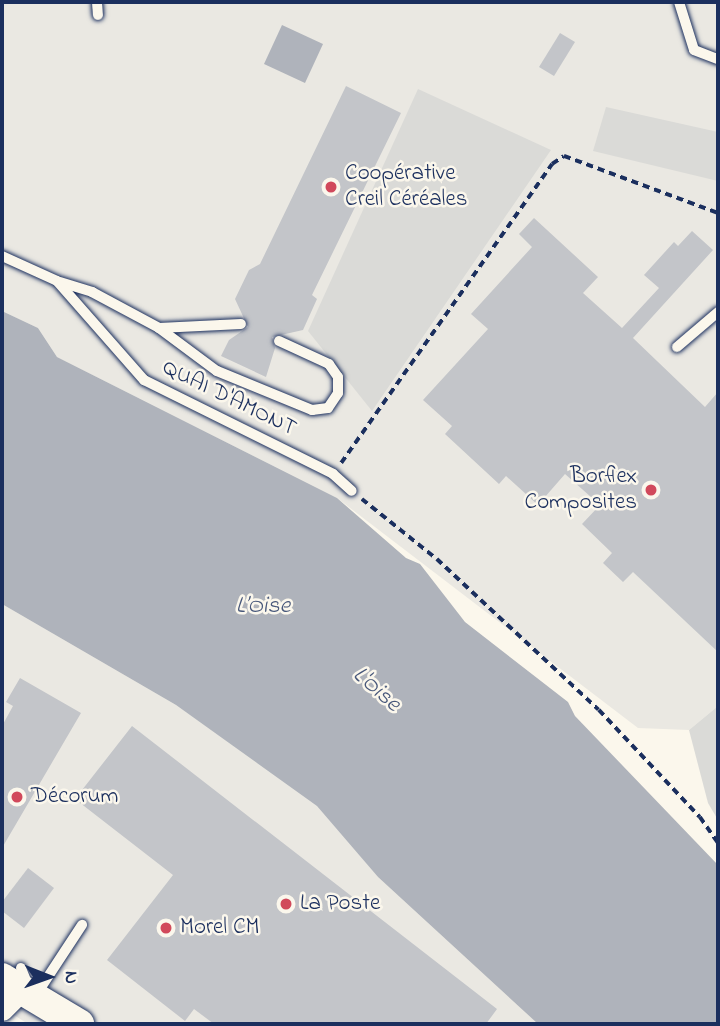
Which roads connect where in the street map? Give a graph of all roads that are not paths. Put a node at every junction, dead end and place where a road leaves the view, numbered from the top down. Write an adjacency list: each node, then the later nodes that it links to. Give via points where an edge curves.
1 (97, 2): 3 (lane)
2 (679, 2): 4 (lane, via 694,50)
3 (99, 15)
4 (718, 59)
5 (2, 256): 6 (lane, QUAI D'AMONT)
6 (57, 281): 9 (lane, via 92,292); 12 (lane, QUAI D'AMONT, via 144,380 333,474)
7 (718, 312): 11 (lane)
8 (241, 324): 9 (lane)
9 (159, 328): 10 (lane, via 217,371 312,410 327,408 338,393 338,377 329,364)
10 (279, 341)
11 (677, 347)
12 (352, 491)
13 (82, 925): 14 (lane)
14 (21, 996): 15 (main road)
15 (79, 1024)

